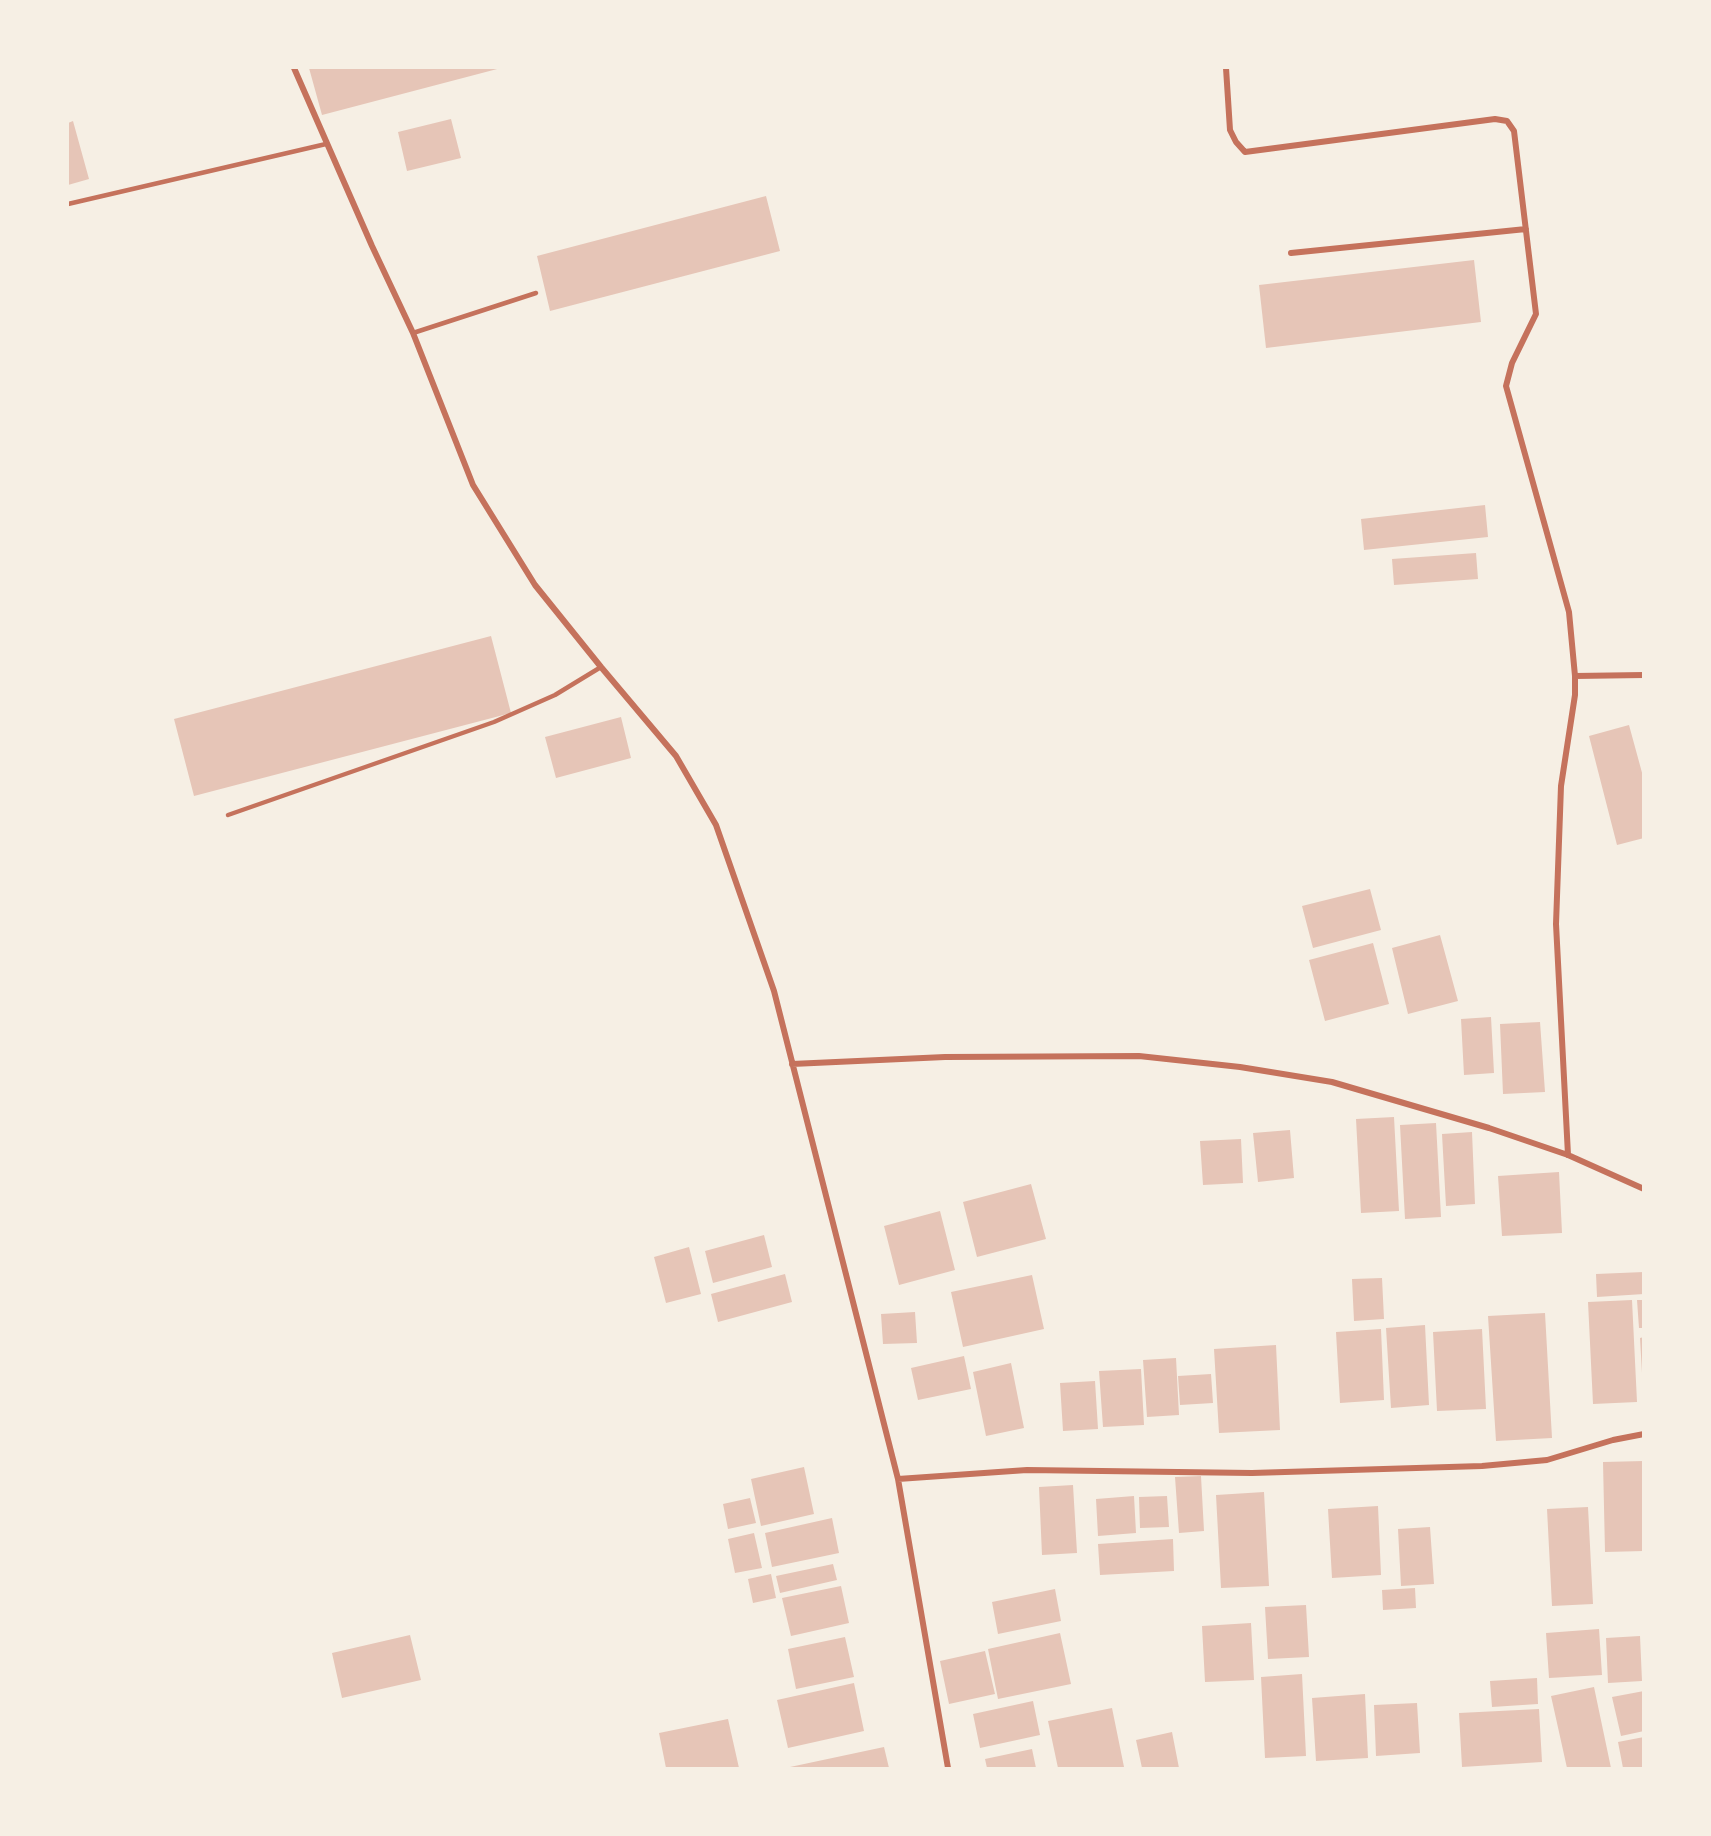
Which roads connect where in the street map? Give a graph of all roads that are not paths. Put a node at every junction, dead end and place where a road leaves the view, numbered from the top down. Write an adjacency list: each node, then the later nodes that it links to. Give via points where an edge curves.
1 (294, 68): 3 (street)
2 (1227, 68): 5 (street, via 1230,130 1245,152 1495,119 1507,121 1514,130)
3 (326, 144): 4 (lane); 8 (street)
4 (68, 204)
5 (1526, 229): 6 (street); 11 (street, via 1536,314 1512,363 1506,386 1569,612)
6 (1291, 253)
7 (536, 293): 8 (lane)
8 (413, 333): 9 (street, via 473,485 535,585)
9 (601, 667): 12 (lane, via 555,695 494,722); 13 (street, via 676,756 716,825 774,991)
10 (1644, 675): 11 (street)
11 (1575, 676): 14 (street, via 1561,786 1556,924)
12 (228, 815)
13 (792, 1064): 14 (street, via 945,1057 1139,1056 1240,1067 1332,1082); 17 (street)
14 (1568, 1155): 15 (street)
15 (1644, 1189)
16 (1644, 1434): 17 (street, via 1547,1460 1482,1466 1252,1473 1027,1470)
17 (898, 1479): 18 (street)
18 (948, 1768)

